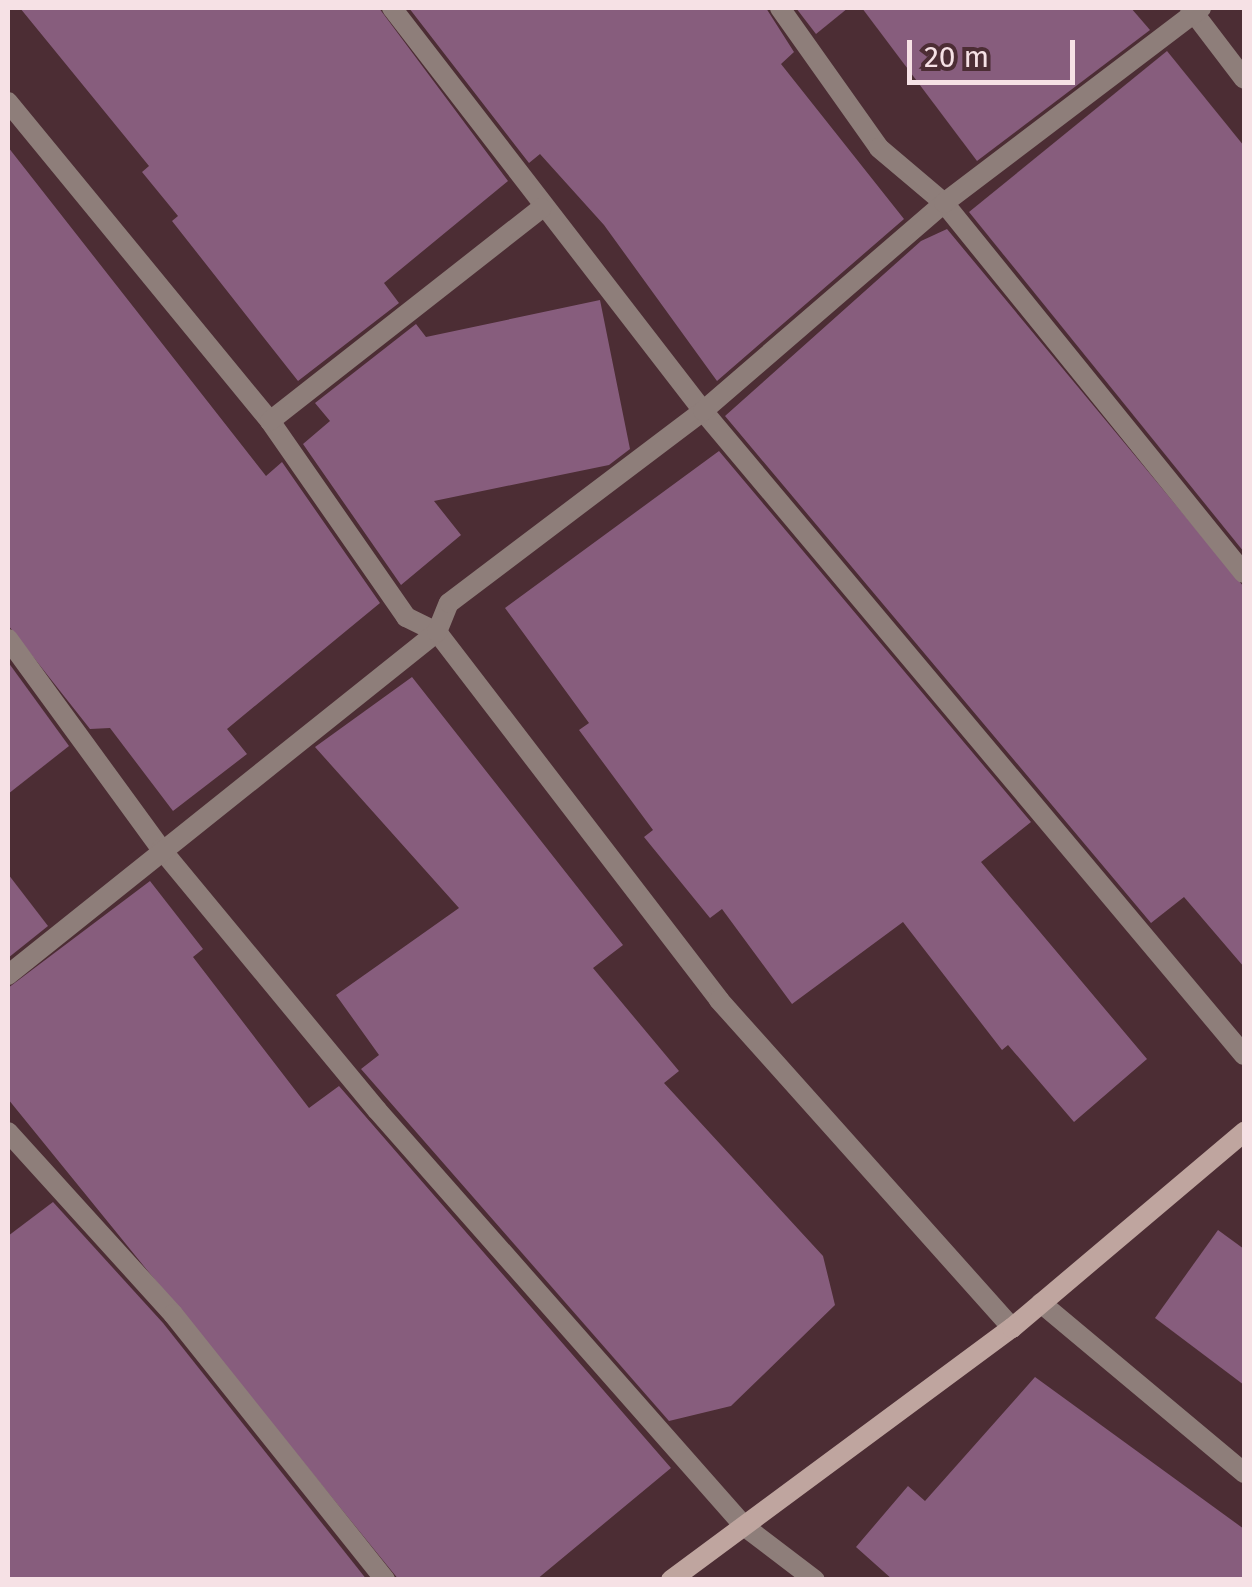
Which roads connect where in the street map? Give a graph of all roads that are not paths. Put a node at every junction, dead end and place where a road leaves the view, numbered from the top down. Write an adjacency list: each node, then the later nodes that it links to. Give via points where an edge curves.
1 (392, 8): 7 (street)
2 (780, 8): 6 (street, via 879,148)
3 (1195, 10): 4 (street); 6 (street)
4 (1244, 79)
5 (8, 102): 9 (street)
6 (944, 203): 8 (street); 10 (street)
7 (542, 208): 8 (street); 9 (street)
8 (703, 412): 11 (street, via 449,602); 15 (street)
9 (270, 421): 11 (street, via 406,617)
10 (1244, 573)
11 (437, 632): 13 (street); 19 (street, via 719,1000)
12 (8, 638): 13 (street)
13 (161, 849): 14 (street); 21 (street)
14 (8, 975)
15 (1244, 1055)
16 (8, 1132): 22 (street, via 173,1314)
17 (1244, 1132): 18 (street)
18 (1041, 1303): 19 (street); 20 (street)
19 (1012, 1328): 21 (street)
20 (1244, 1473)
21 (744, 1526): 23 (street); 24 (street)
22 (384, 1580)
23 (671, 1580)
24 (815, 1580)

